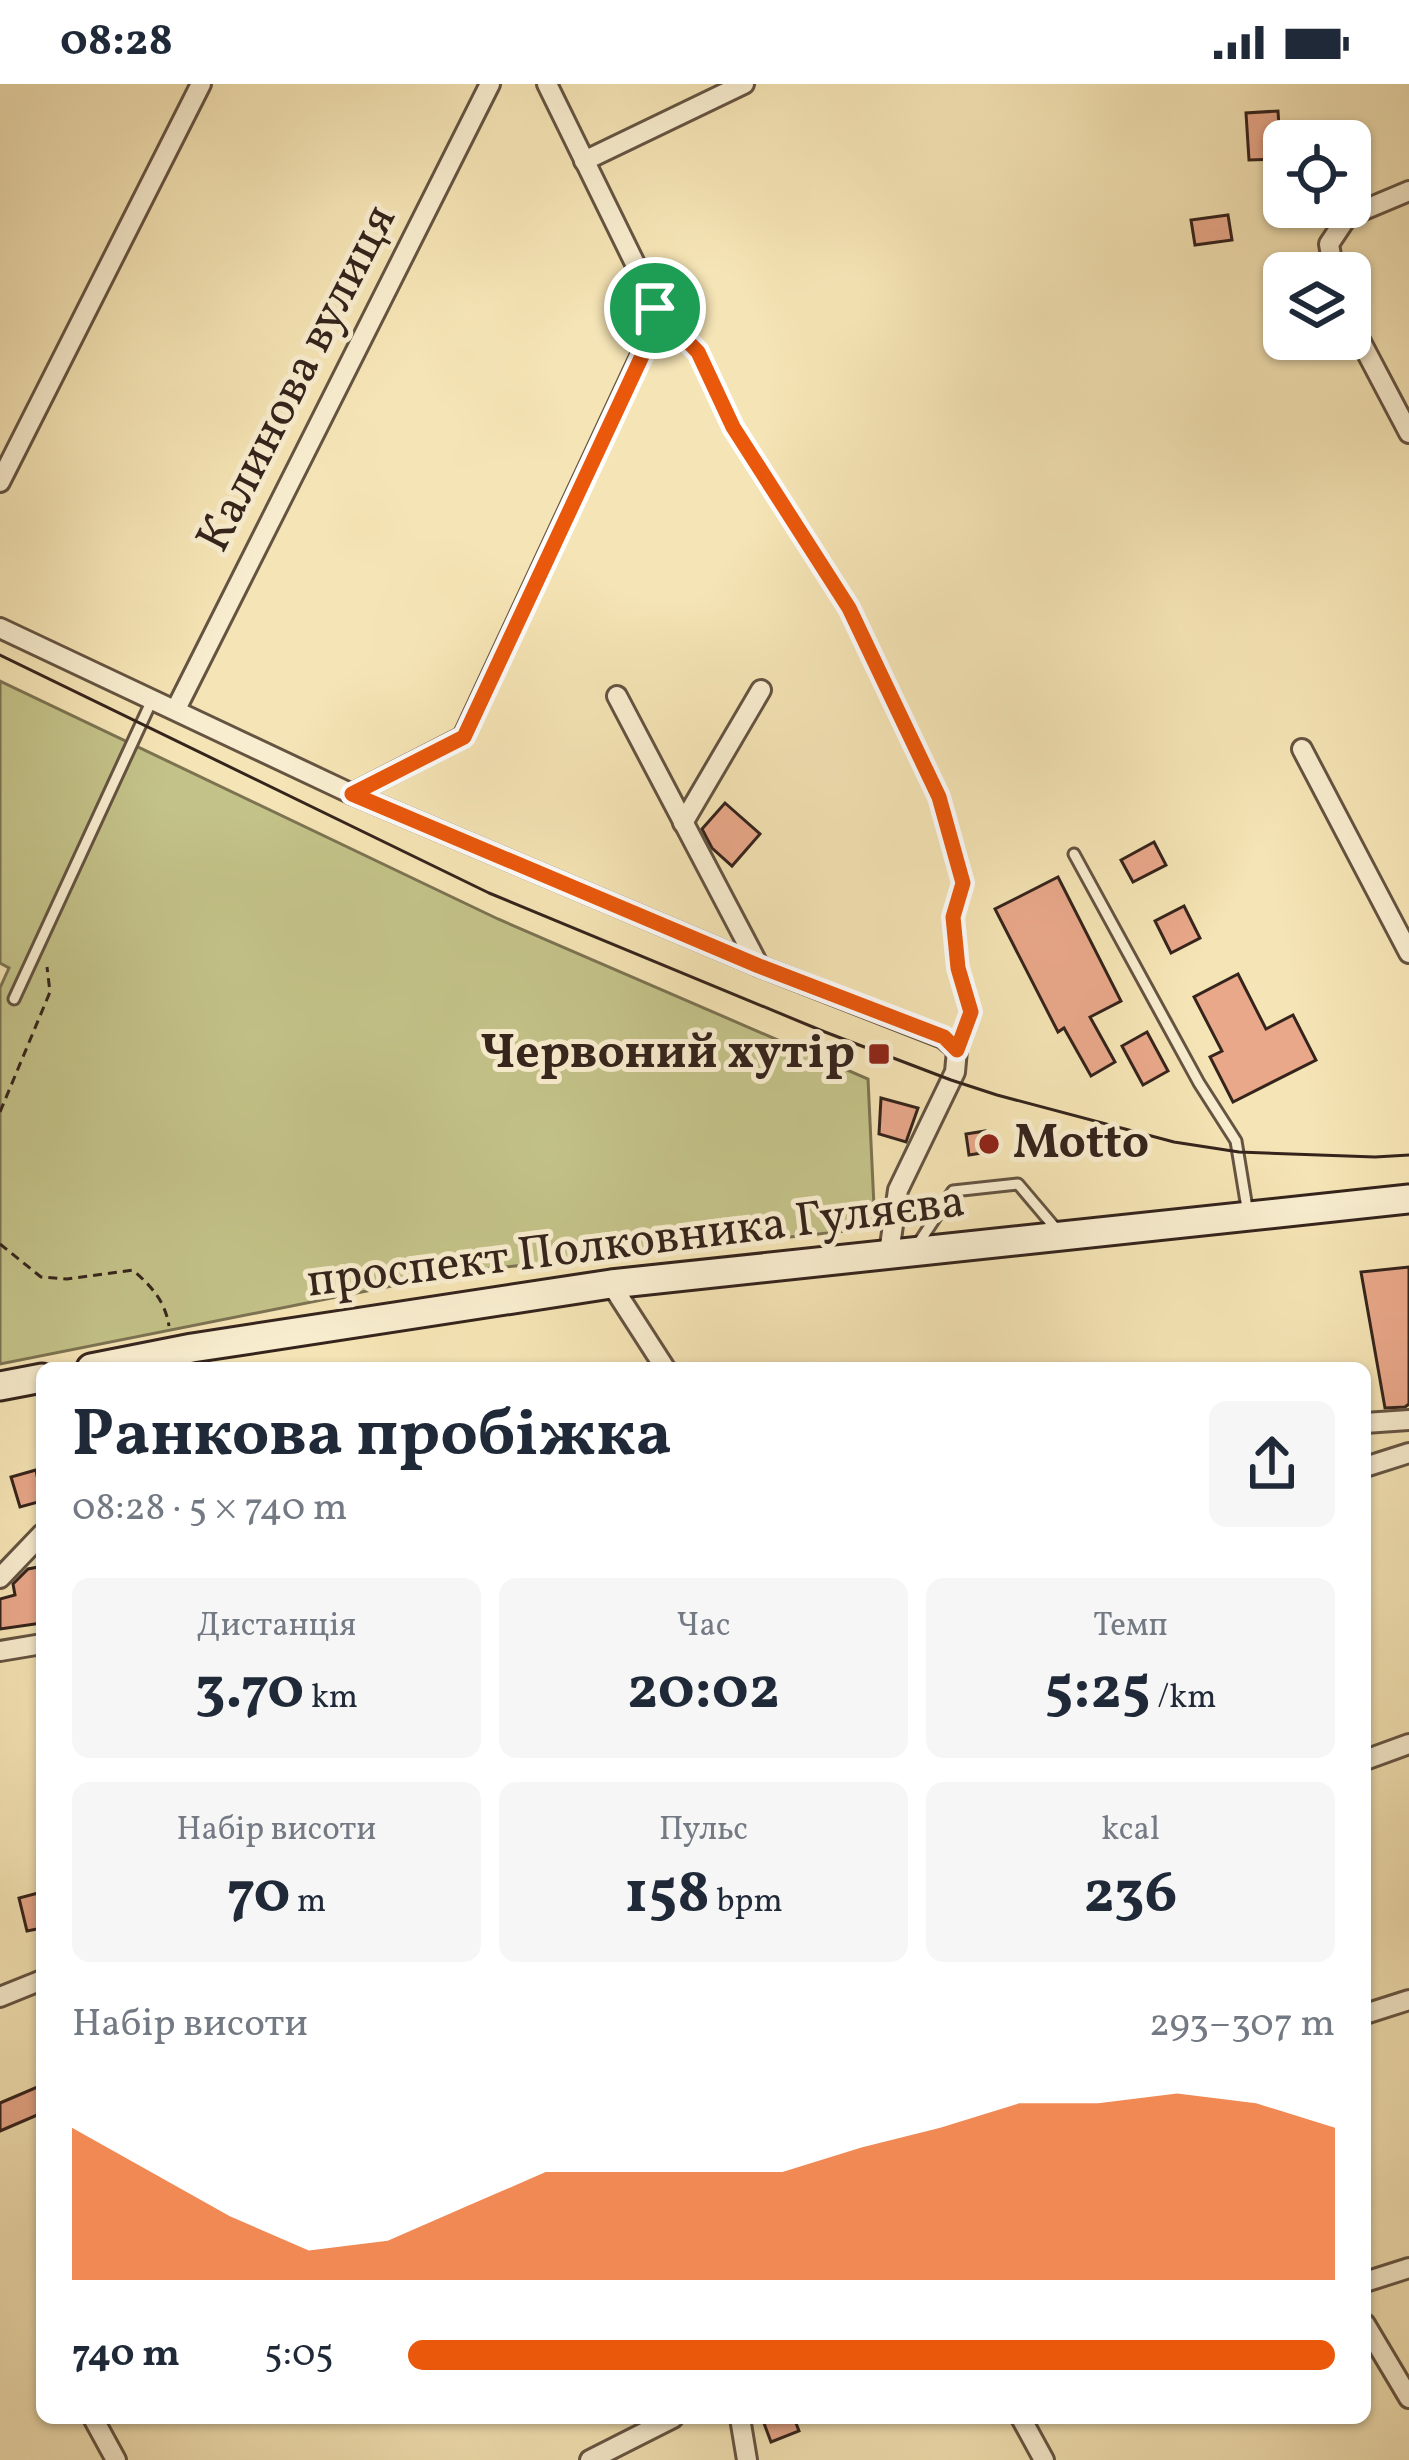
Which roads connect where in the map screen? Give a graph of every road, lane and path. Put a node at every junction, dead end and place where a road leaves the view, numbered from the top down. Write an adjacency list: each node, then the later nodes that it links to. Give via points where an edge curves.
1 (202, 84): 11 (street)
2 (490, 84): 16 (street, Калинова вулиця)
3 (547, 84): 5 (street)
4 (745, 84): 5 (street)
5 (584, 161): 8 (street)
6 (1409, 190): 7 (street, via 1347,217)
7 (1330, 252)
8 (655, 317): 18 (street, via 464,737); 21 (path, via 698,352 733,427 849,608 939,797 963,883)
9 (1371, 360): 10 (street)
10 (1409, 433)
11 (0, 482)
12 (0, 628): 15 (street)
13 (760, 690): 19 (street)
14 (617, 696): 19 (street)
15 (153, 698): 16 (street); 22 (lane)
16 (176, 710): 18 (street)
17 (1301, 748): 23 (street)
18 (352, 794): 24 (street)
19 (683, 823): 24 (street)
20 (1074, 854): 29 (lane, via 1236,1141)
21 (953, 917): 26 (lane, via 971,1012)
22 (36, 951): 25 (lane); 27 (path, via 50,992)
23 (1409, 953)
24 (759, 966): 26 (street, via 944,1037)
25 (14, 999)
26 (957, 1050): 32 (street, via 955,1072 898,1190)
27 (0, 1112)
28 (1409, 1198): 29 (main road, проспект Полковника Гуляєва)
29 (1248, 1214): 30 (main road, проспект Полковника Гуляєва)
30 (1060, 1234): 32 (main road, проспект Полковника Гуляєва); 32 (lane, via 1018,1184 953,1191)
31 (0, 1244): 34 (path, via 41,1277 134,1270 155,1290)
32 (901, 1252): 33 (main road, проспект Полковника Гуляєва)
33 (611, 1284): 34 (main road, проспект Полковника Гуляєва); 36 (street)
34 (180, 1356): 35 (main road, проспект Полковника Гуляєва)
35 (136, 1362)
36 (661, 1362)
37 (36, 1379): 38 (main road)
38 (0, 1386)
39 (1409, 1420): 40 (street)
40 (1371, 1423)
41 (1409, 1453): 42 (street)
42 (1371, 1465)
43 (36, 1540): 44 (street)
44 (0, 1578)
45 (36, 1645): 46 (street)
46 (0, 1651)
47 (1409, 1744): 48 (street)
48 (1371, 1758)
49 (36, 1982): 50 (street)
50 (0, 1997)
51 (1409, 2000): 52 (street)
52 (1371, 2012)
53 (1409, 2268): 54 (street)
54 (1371, 2280)
55 (1371, 2334): 56 (street)
56 (1409, 2398)
57 (96, 2424): 61 (street)
58 (661, 2424): 62 (street)
59 (741, 2424): 63 (street)
60 (1024, 2424): 64 (street)
61 (116, 2460)
62 (590, 2460)
63 (747, 2460)
64 (1044, 2460)

